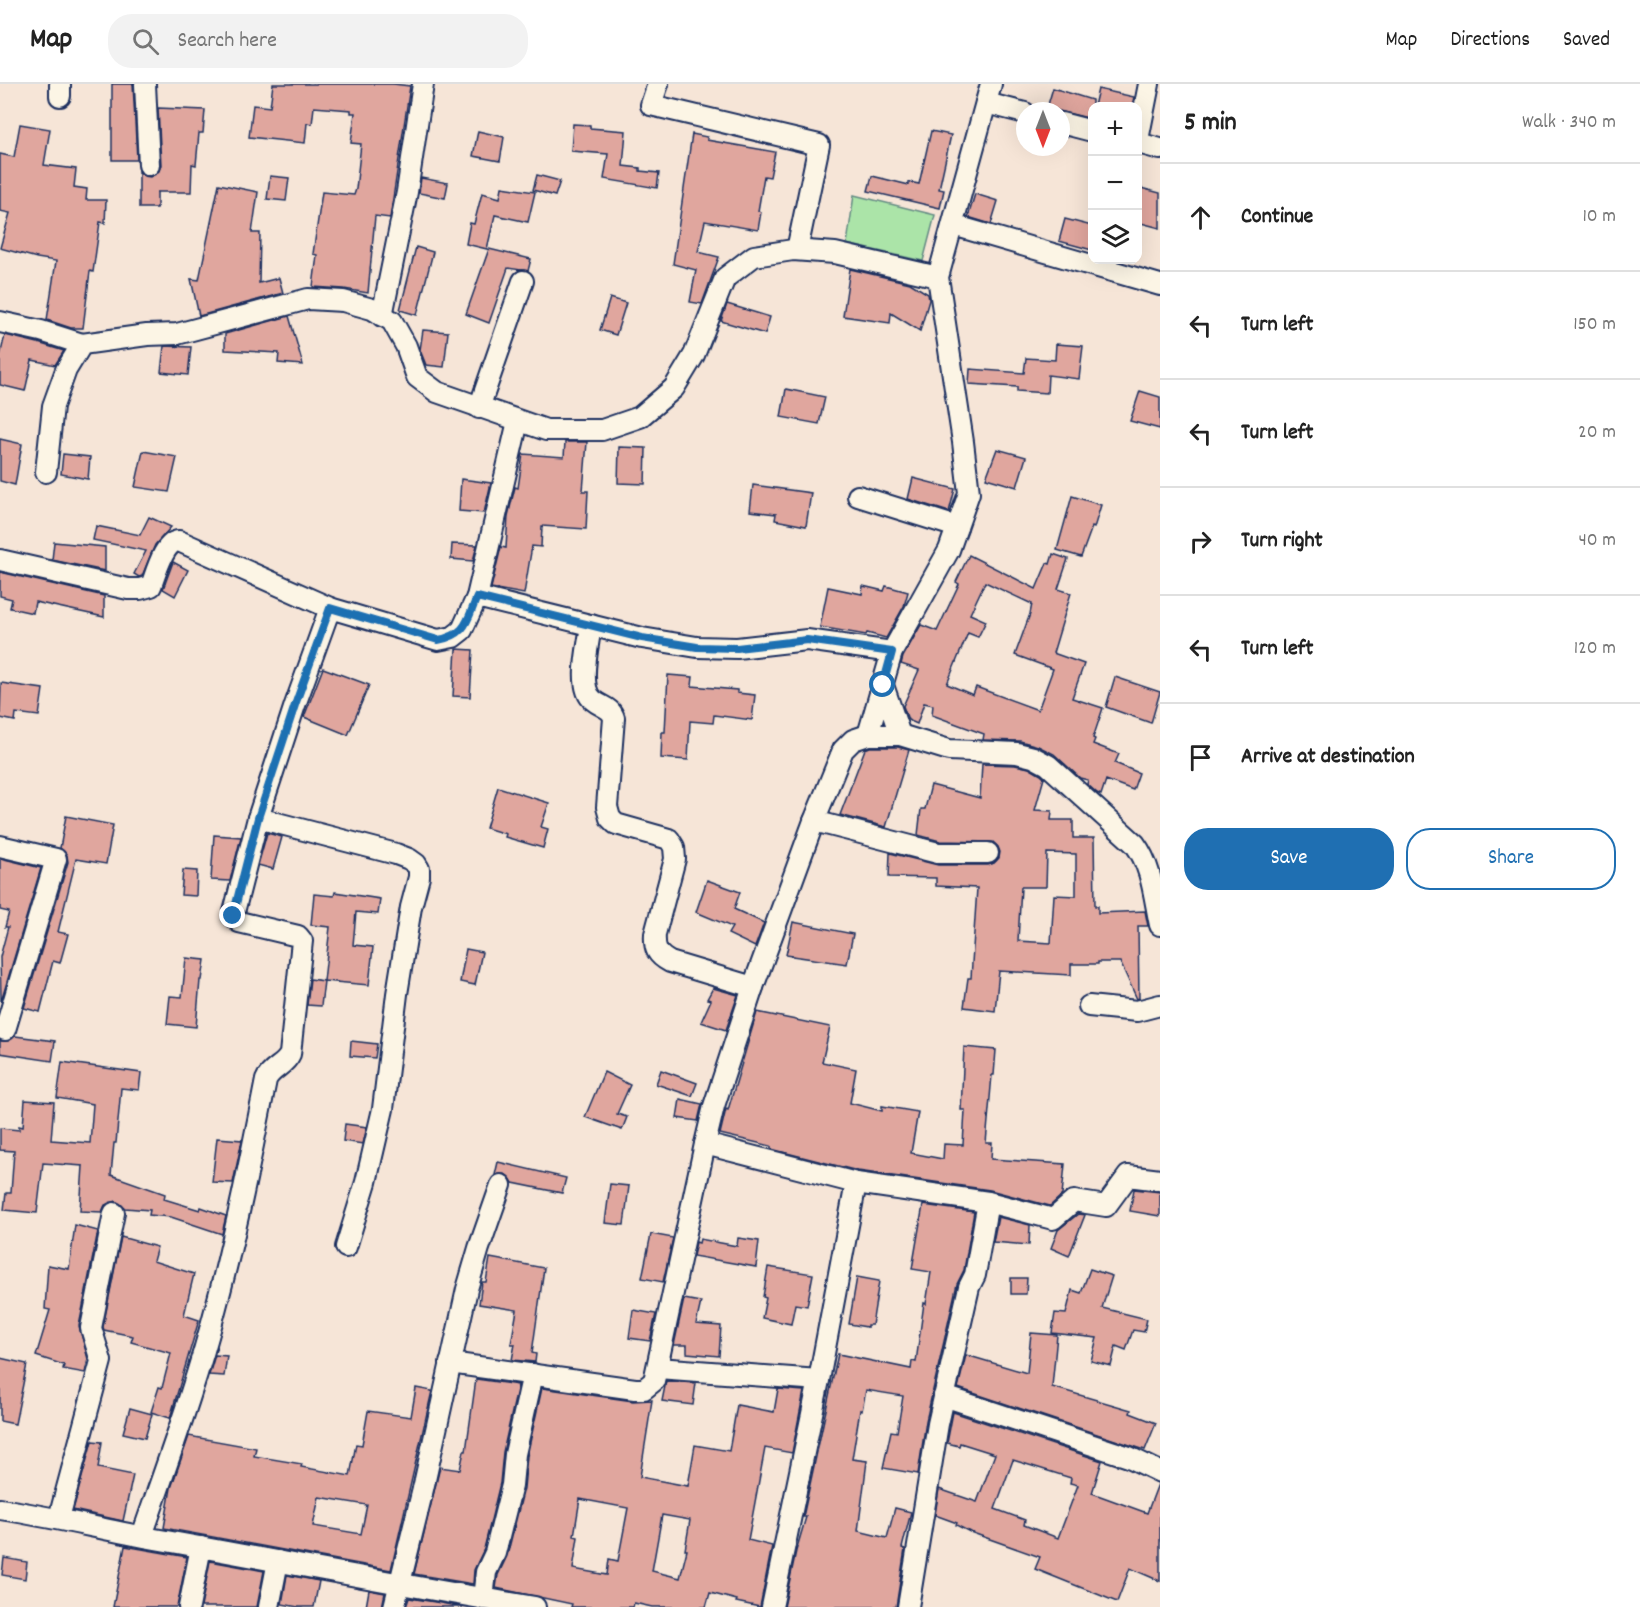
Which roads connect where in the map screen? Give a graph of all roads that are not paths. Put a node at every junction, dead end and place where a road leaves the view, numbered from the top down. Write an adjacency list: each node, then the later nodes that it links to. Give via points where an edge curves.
1 (145, 84): 12 (street)
2 (423, 84): 18 (street, via 407,192)
3 (658, 84): 14 (street, via 651,105 819,145)
4 (1149, 84): 7 (street)
5 (988, 93): 6 (street); 13 (street)
6 (1016, 108)
7 (1142, 118)
8 (1070, 125): 9 (street)
9 (1088, 130)
10 (1142, 144): 11 (street)
11 (1160, 149)
12 (149, 165)
13 (952, 225): 15 (street); 17 (street)
14 (797, 250): 15 (street, via 835,253); 22 (street, via 754,256 725,279 694,355 674,388 640,417 602,430 546,430)
15 (938, 277): 25 (street, via 969,493)
16 (523, 281): 21 (street)
17 (1160, 285)
18 (382, 316): 20 (street, via 343,301 308,299 177,333); 21 (street, via 392,321 417,377 437,392)
19 (0, 322): 20 (street)
20 (82, 344): 23 (street, via 66,370 53,406)
21 (479, 408): 22 (street)
22 (518, 421): 27 (street)
23 (46, 472)
24 (858, 496): 25 (street)
25 (957, 526): 30 (street, via 949,550)
26 (0, 560): 28 (street, via 140,589 151,586 168,546 179,541)
27 (477, 597): 28 (street, via 462,630 453,638 438,640); 29 (street)
28 (330, 608): 34 (street)
29 (591, 625): 30 (street, via 697,647 737,648 807,640); 39 (street, via 586,692 610,710 614,718 610,818 616,824 669,839 674,848 675,859 655,934 656,951 670,962)
30 (892, 652): 31 (street)
31 (883, 685): 32 (street); 33 (street)
32 (868, 735): 33 (street); 35 (street, via 843,750)
33 (900, 735): 38 (street, via 949,750 1017,753 1048,765 1117,826 1142,854)
34 (258, 818): 49 (street, via 396,854 419,869 397,994 383,1109); 58 (street, via 233,916 239,922 298,936 302,941 290,1054 287,1062 269,1073 266,1080 216,1309)
35 (814, 821): 37 (street, via 938,853); 39 (street)
36 (0, 846): 42 (street, via 56,859)
37 (988, 853)
38 (1160, 925)
39 (753, 987): 43 (street)
40 (1160, 1005): 41 (street, via 1137,1011)
41 (1089, 1006)
42 (5, 1030)
43 (705, 1144): 45 (street); 51 (street)
44 (1160, 1180): 47 (street, via 1128,1176 1106,1206 1074,1201 1053,1219)
45 (856, 1183): 47 (street); 53 (street)
46 (501, 1185): 50 (street, via 467,1289)
47 (988, 1203): 54 (street, via 975,1275)
48 (114, 1213): 57 (street, via 91,1328 101,1361)
49 (346, 1247)
50 (450, 1363): 52 (street); 61 (street)
51 (658, 1368): 52 (street, via 654,1381 644,1389); 53 (street)
52 (533, 1374): 62 (street, via 495,1553)
53 (819, 1380): 67 (street)
54 (944, 1396): 55 (street, via 1129,1457); 68 (street)
55 (1160, 1472)
56 (0, 1509): 57 (street)
57 (59, 1518): 58 (street)
58 (142, 1536): 59 (street)
59 (201, 1547): 60 (street); 63 (street)
60 (278, 1561): 61 (street); 64 (street)
61 (399, 1584): 62 (street); 65 (street)
62 (476, 1601): 66 (street)
63 (189, 1607)
64 (269, 1607)
65 (394, 1607)
66 (535, 1607)
67 (771, 1607)
68 (908, 1607)

